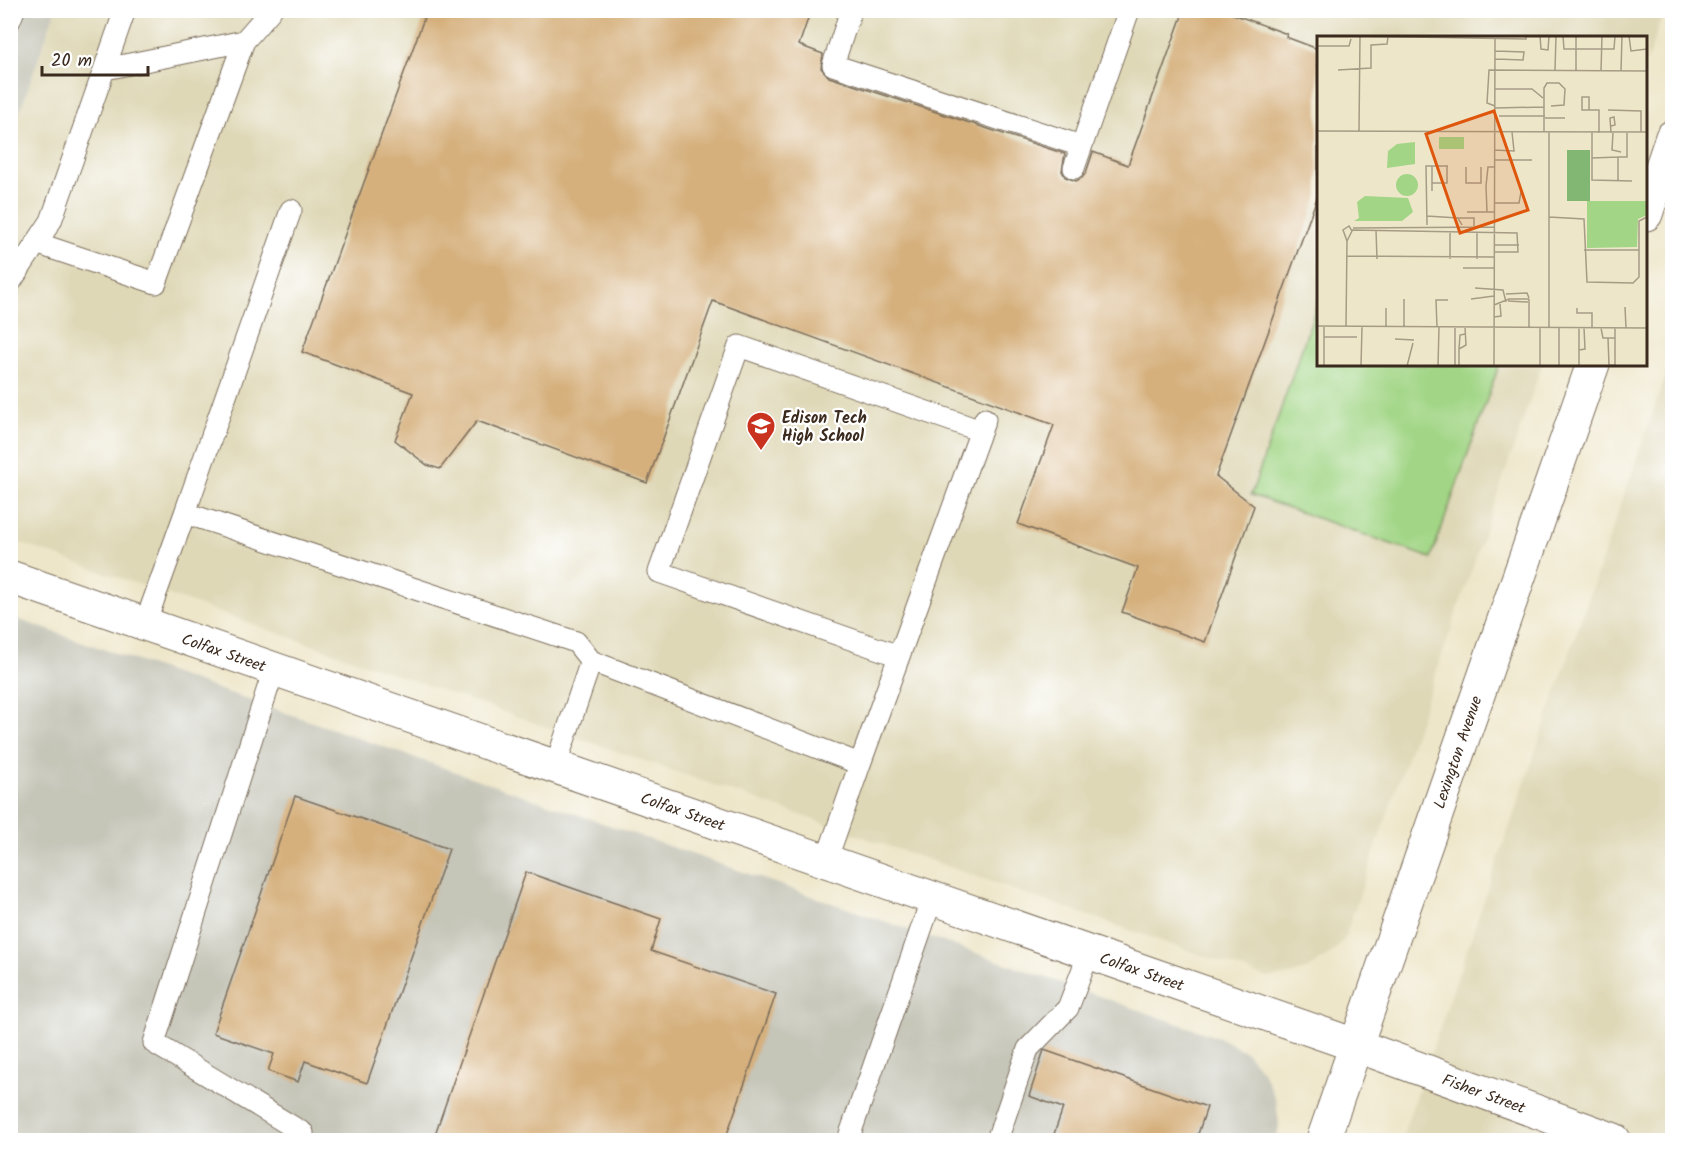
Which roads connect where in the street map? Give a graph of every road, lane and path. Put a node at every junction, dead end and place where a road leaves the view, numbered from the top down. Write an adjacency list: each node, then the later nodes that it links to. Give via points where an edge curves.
1 (14, 10): 6 (lane)
2 (126, 10): 8 (lane)
3 (271, 10): 7 (lane)
4 (851, 10): 10 (lane, via 833,64)
5 (1129, 10): 10 (lane)
6 (10, 20)
7 (244, 41): 8 (lane); 14 (lane, via 156,283)
8 (105, 69): 14 (lane, via 51,221)
9 (1672, 137): 13 (street)
10 (1081, 146): 11 (lane)
11 (1074, 168)
12 (291, 210): 17 (lane)
13 (1647, 211)
14 (36, 243): 15 (lane)
15 (10, 283)
16 (1592, 366): 28 (street, Lexington Avenue)
17 (185, 513): 19 (lane); 21 (lane, via 576,642)
18 (10, 577): 19 (street, Colfax Street)
19 (144, 624): 22 (street, Colfax Street)
20 (899, 656): 20 (lane, via 983,425 739,346 659,572); 23 (lane)
21 (591, 661): 23 (lane); 24 (lane)
22 (274, 669): 24 (street, Colfax Street); 29 (lane, via 154,1043)
23 (860, 764): 25 (lane)
24 (555, 767): 25 (street, Colfax Street)
25 (826, 861): 26 (street, Colfax Street)
26 (932, 898): 27 (street, Colfax Street); 30 (lane)
27 (1089, 952): 28 (street, Colfax Street); 31 (lane, via 1068,1008 1028,1049)
28 (1355, 1045): 32 (street, Lexington Avenue); 33 (street, Fisher Street)
29 (303, 1133)
30 (848, 1140)
31 (997, 1140)
32 (1323, 1140)
33 (1614, 1140)

